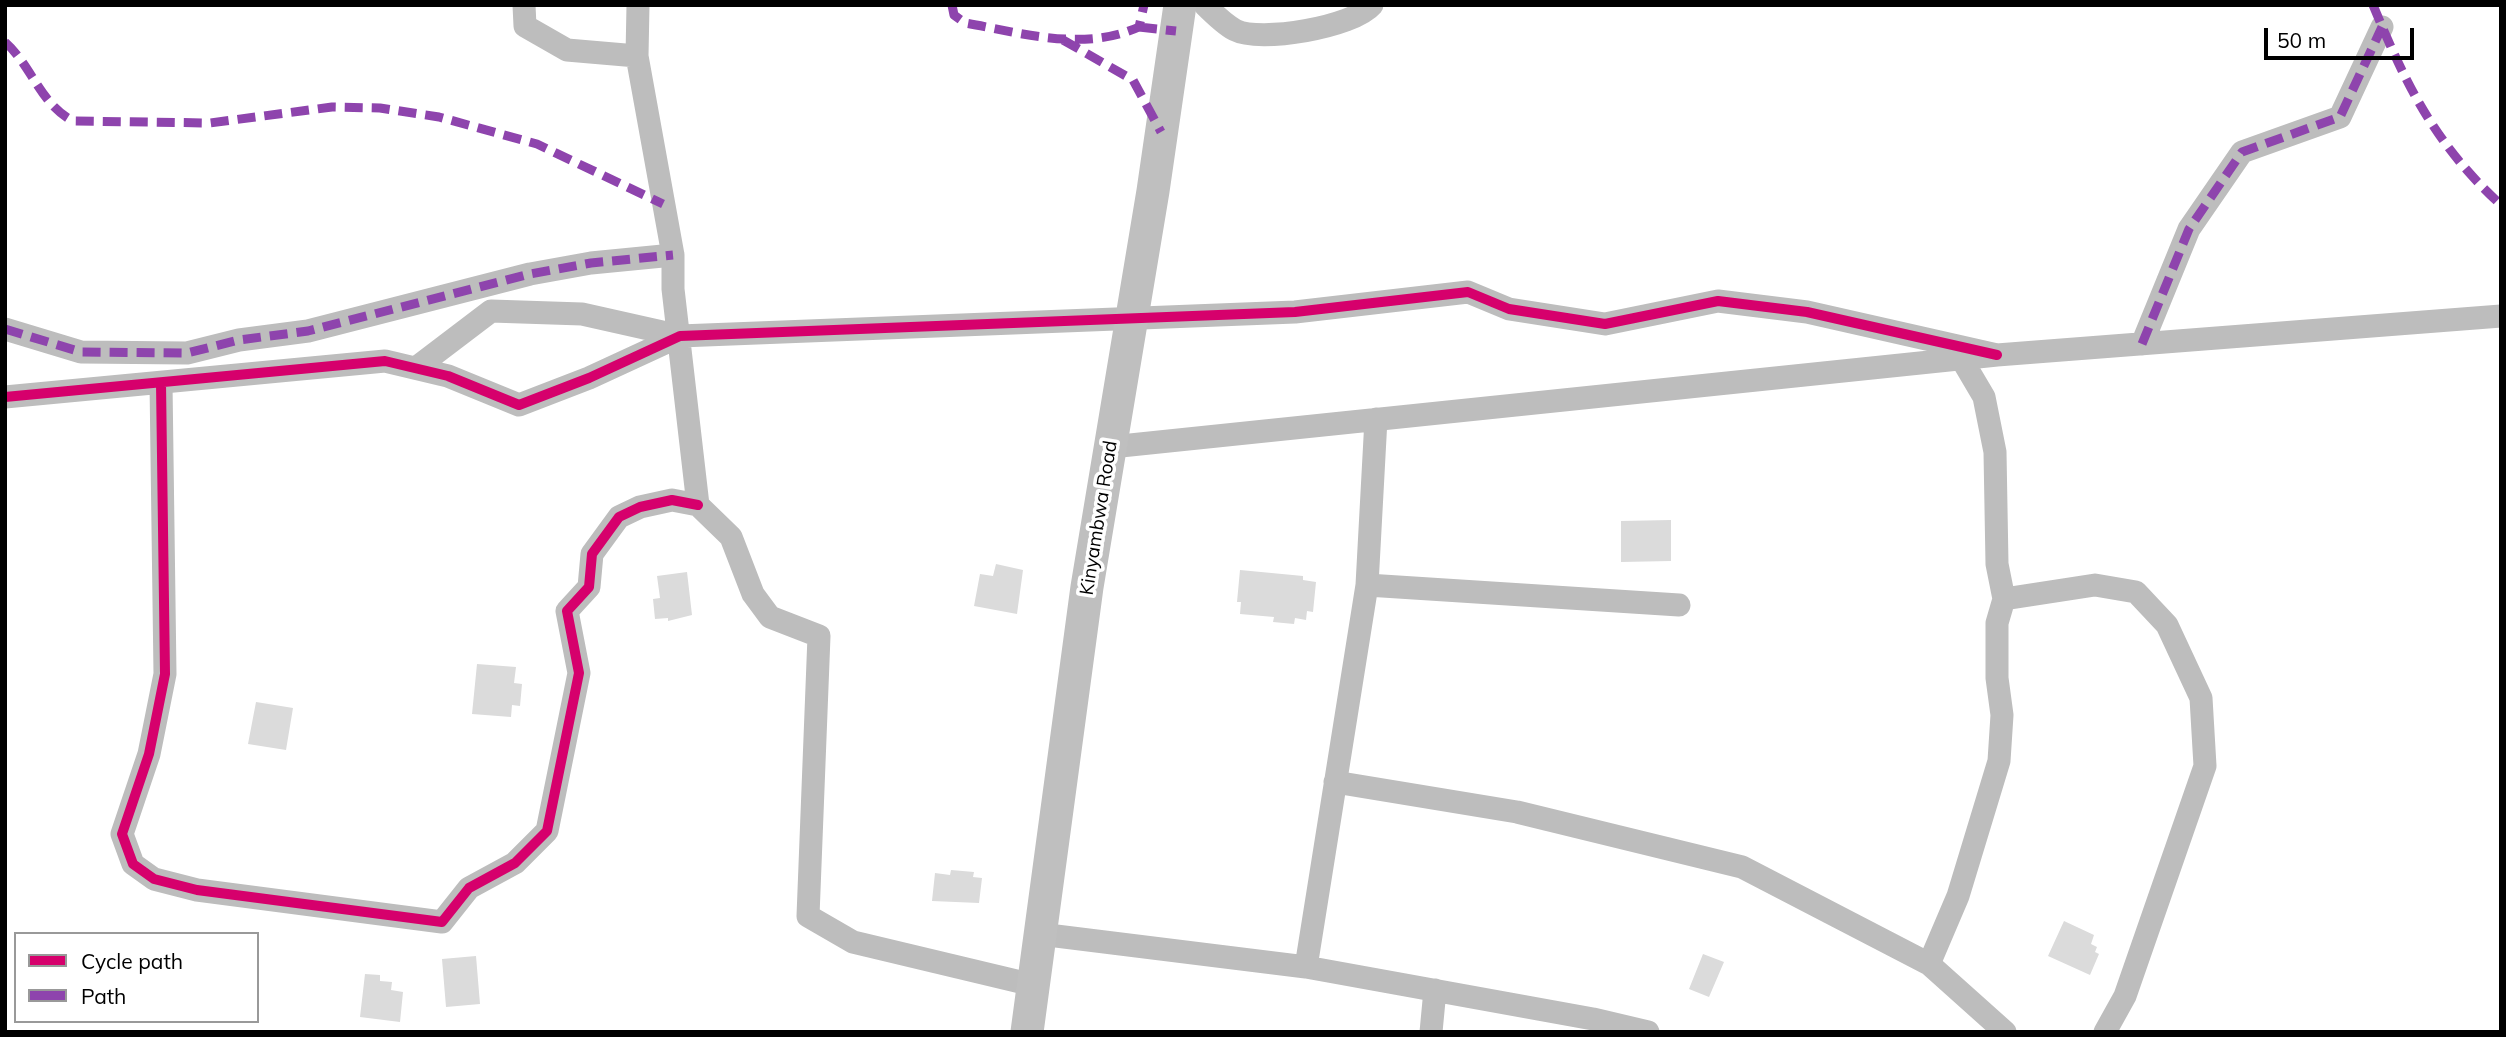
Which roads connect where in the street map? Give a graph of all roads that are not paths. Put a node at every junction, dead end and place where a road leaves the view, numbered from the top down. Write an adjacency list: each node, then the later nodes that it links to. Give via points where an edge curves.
1 (524, 5): 7 (street, via 525,26 567,50)
2 (638, 5): 7 (street)
3 (1180, 5): 10 (street, Kinyambwa Road)
4 (1205, 5): 5 (street, via 1236,31 1283,33 1328,27 1364,14)
5 (1372, 5)
6 (2382, 27): 13 (street, via 2340,117 2242,152 2189,229)
7 (638, 56): 8 (street)
8 (673, 255): 11 (street, via 530,274 308,331 187,353 80,352); 12 (street)
9 (2501, 316): 13 (street)
10 (1132, 318): 12 (street); 14 (street, via 1295,312 1468,292 1509,309 1605,324 1718,301 1807,312); 20 (street, Kinyambwa Road)
11 (5, 329)
12 (680, 336): 16 (street, via 519,405); 16 (street, via 582,314 491,311); 21 (street)
13 (2142, 344): 14 (street)
14 (1997, 355): 15 (street)
15 (1961, 358): 19 (street); 23 (street, via 1984,397 1995,452 1997,564)
16 (416, 368): 17 (street, via 385,361)
17 (160, 383): 18 (street); 21 (street, via 165,674 149,754 122,834 133,864 154,879 197,890 442,922 469,888 515,863 547,831 579,673 567,611 589,587 592,554 619,517 640,507 672,500)
18 (5, 397)
19 (1376, 419): 20 (street); 22 (street)
20 (1111, 447): 26 (street, Kinyambwa Road, via 1087,587)
21 (698, 505): 29 (street, via 731,537 753,594 770,617 819,636 808,916 853,942)
22 (1367, 585): 24 (street); 25 (street)
23 (2004, 599): 27 (street, via 1997,624 2002,715 1999,761 1958,896); 35 (street, via 2095,585 2136,592 2167,625 2201,698 2205,766 2125,996)
24 (1679, 605)
25 (1335, 782): 27 (street, via 1517,812 1732,864); 28 (street)
26 (1040, 934): 28 (street); 29 (street, Kinyambwa Road)
27 (1929, 964): 34 (street)
28 (1306, 967): 30 (street)
29 (1033, 985): 31 (street, Kinyambwa Road)
30 (1435, 990): 32 (street); 33 (street)
31 (1027, 1032)
32 (1431, 1032)
33 (1648, 1032)
34 (2005, 1032)
35 (2105, 1032)

